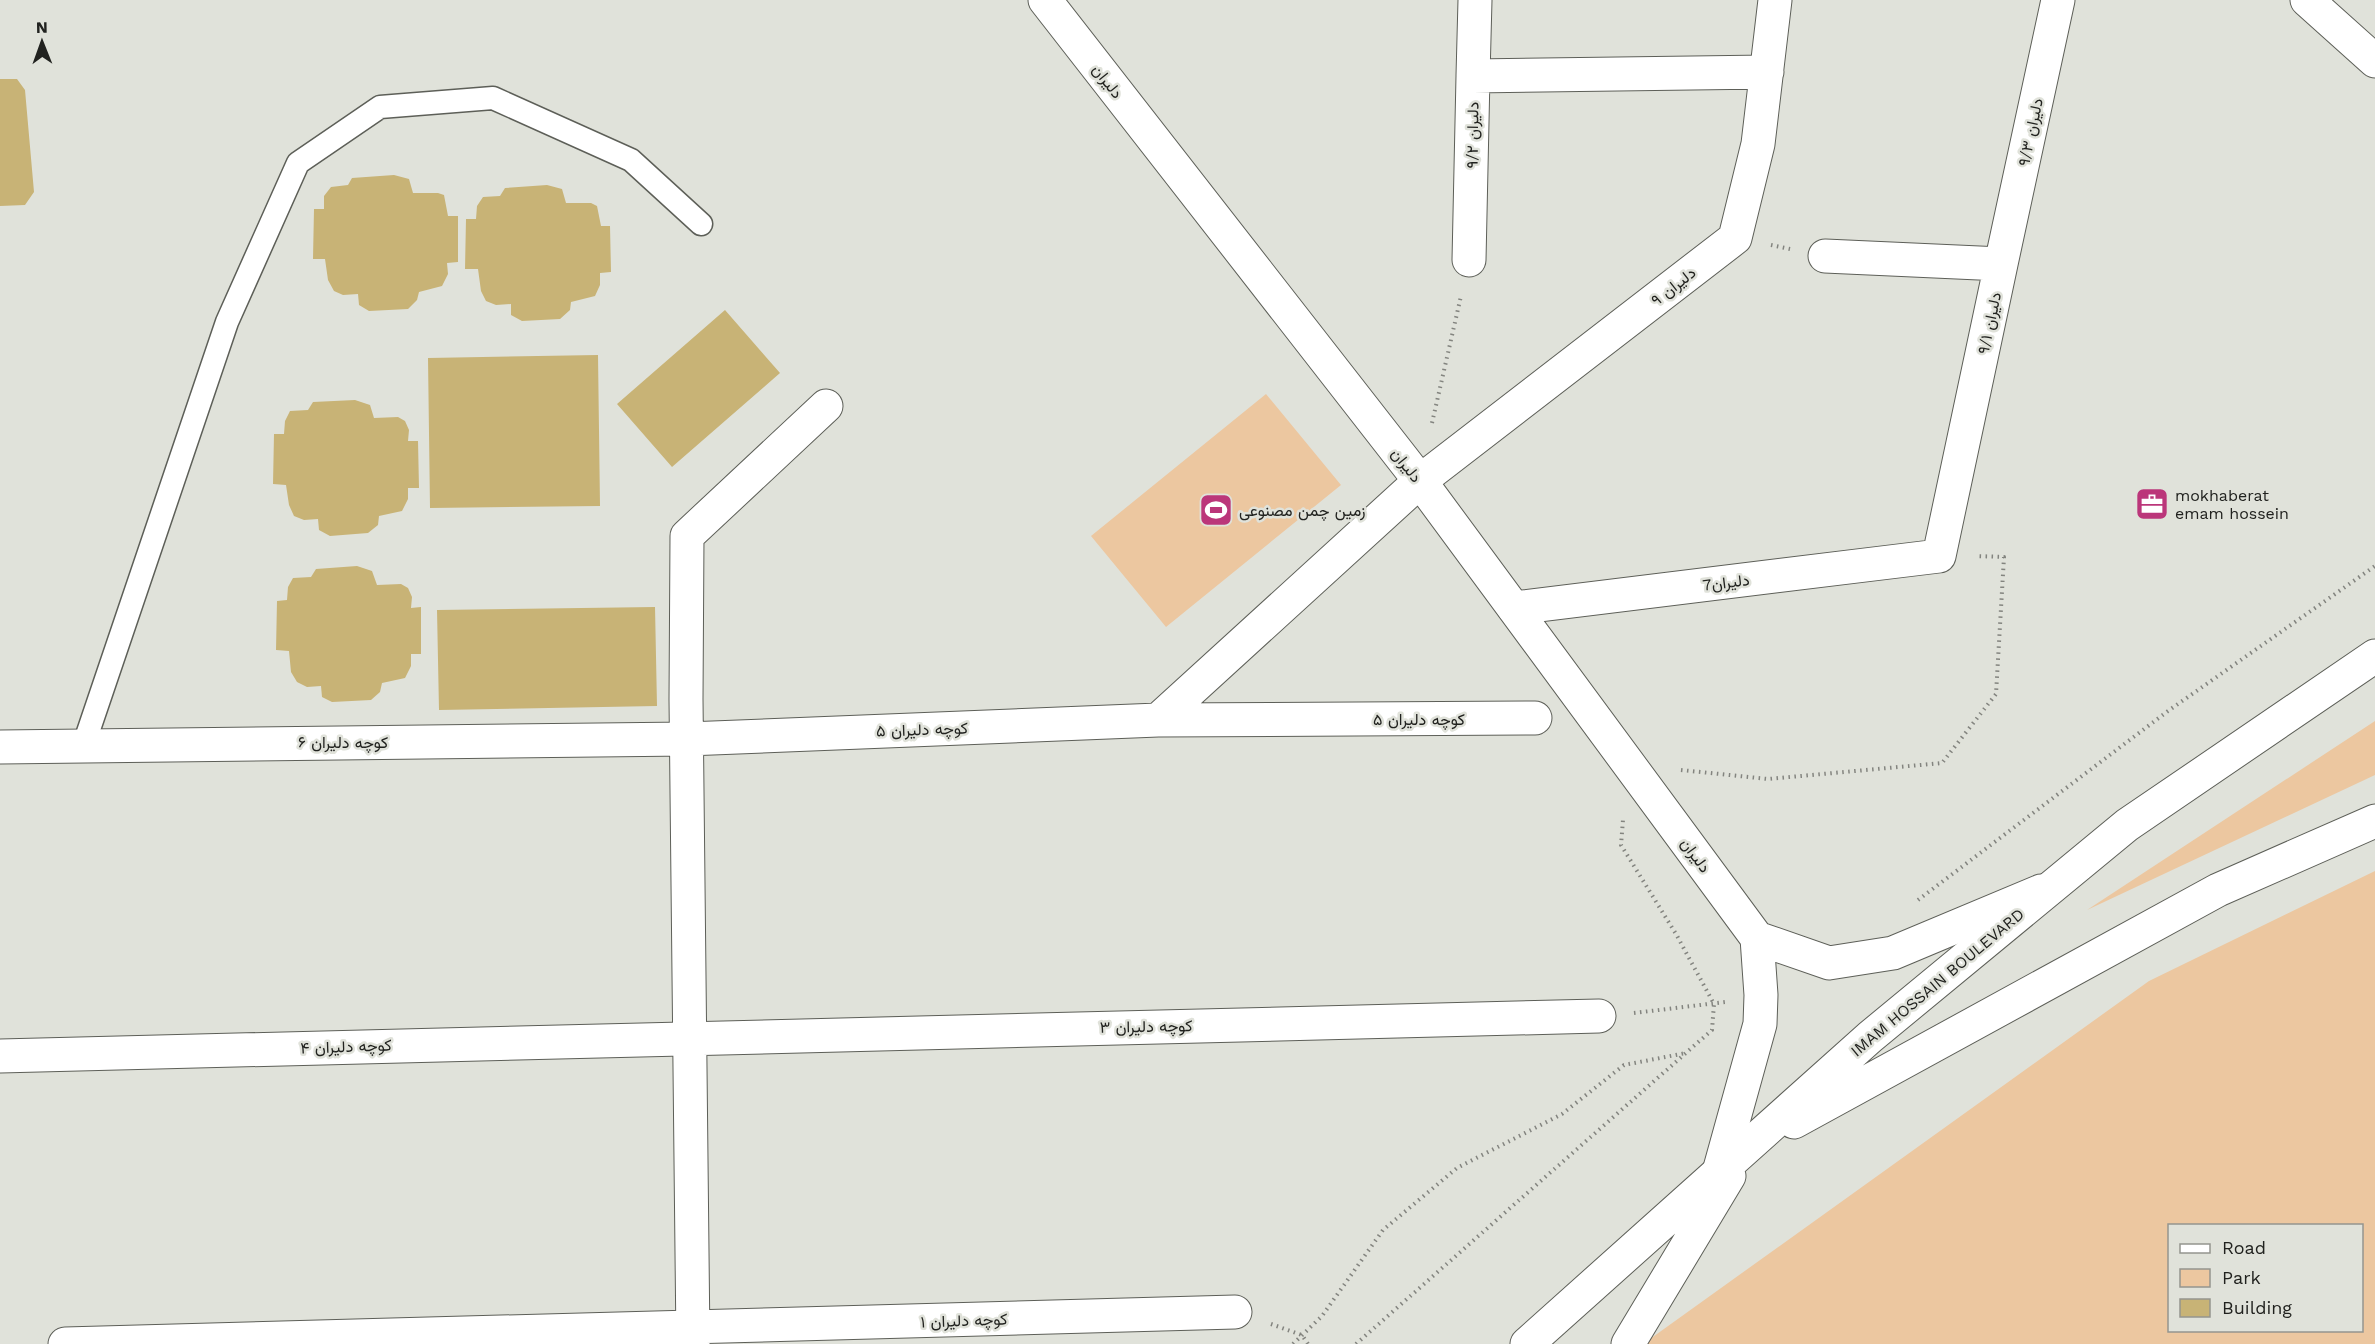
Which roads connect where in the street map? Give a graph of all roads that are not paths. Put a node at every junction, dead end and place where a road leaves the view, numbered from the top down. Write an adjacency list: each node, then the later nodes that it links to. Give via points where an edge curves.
1 (1045, 0): 14 (street, دلیران)
2 (1475, 0): 8 (street, دلیران ۹/۲)
3 (1774, 0): 7 (street)
4 (2058, 0): 12 (street, دلیران ۹/۳)
5 (2307, 0): 6 (street)
6 (2375, 61)
7 (1767, 72): 8 (street); 14 (street, دلیران ۹, via 1758,144 1735,238)
8 (1473, 76): 11 (street, دلیران ۹/۲)
9 (701, 224): 21 (lane, via 631,160 493,98 380,107 298,163 227,322)
10 (1825, 256): 12 (street)
11 (1469, 260)
12 (2001, 264): 15 (street, دلیران ۹/۱)
13 (826, 406): 20 (street, via 687,536)
14 (1420, 481): 16 (street, دلیران); 19 (street)
15 (1939, 556): 16 (street, دلیران7)
16 (1514, 608): 25 (street, دلیران)
17 (2375, 656): 24 (street, IMAM HOSSAIN BOULEVARD, via 2127,825)
18 (1535, 718): 19 (street, کوچه دلیران ۵)
19 (1158, 720): 20 (street, کوچه دلیران ۵)
20 (687, 739): 21 (street, کوچه دلیران ۶); 27 (street)
21 (84, 744): 22 (street, کوچه دلیران ۶)
22 (0, 747)
23 (2375, 821): 29 (street, via 2218,890)
24 (2053, 886): 25 (street, via 1893,953 1829,963); 29 (street, IMAM HOSSAIN BOULEVARD, via 1870,1037)
25 (1757, 938): 30 (street, via 1760,1024)
26 (1599, 1016): 27 (street, کوچه دلیران ۳)
27 (692, 1037): 28 (street, کوچه دلیران ۴); 32 (street)
28 (0, 1056)
29 (1745, 1149): 30 (street, IMAM HOSSAIN BOULEVARD); 35 (street)
30 (1719, 1172): 34 (street, IMAM HOSSAIN BOULEVARD)
31 (1235, 1312): 32 (street, کوچه دلیران ۱)
32 (693, 1335): 33 (street, کوچه دلیران ۱)
33 (65, 1344)
34 (1527, 1344)
35 (1628, 1344)

